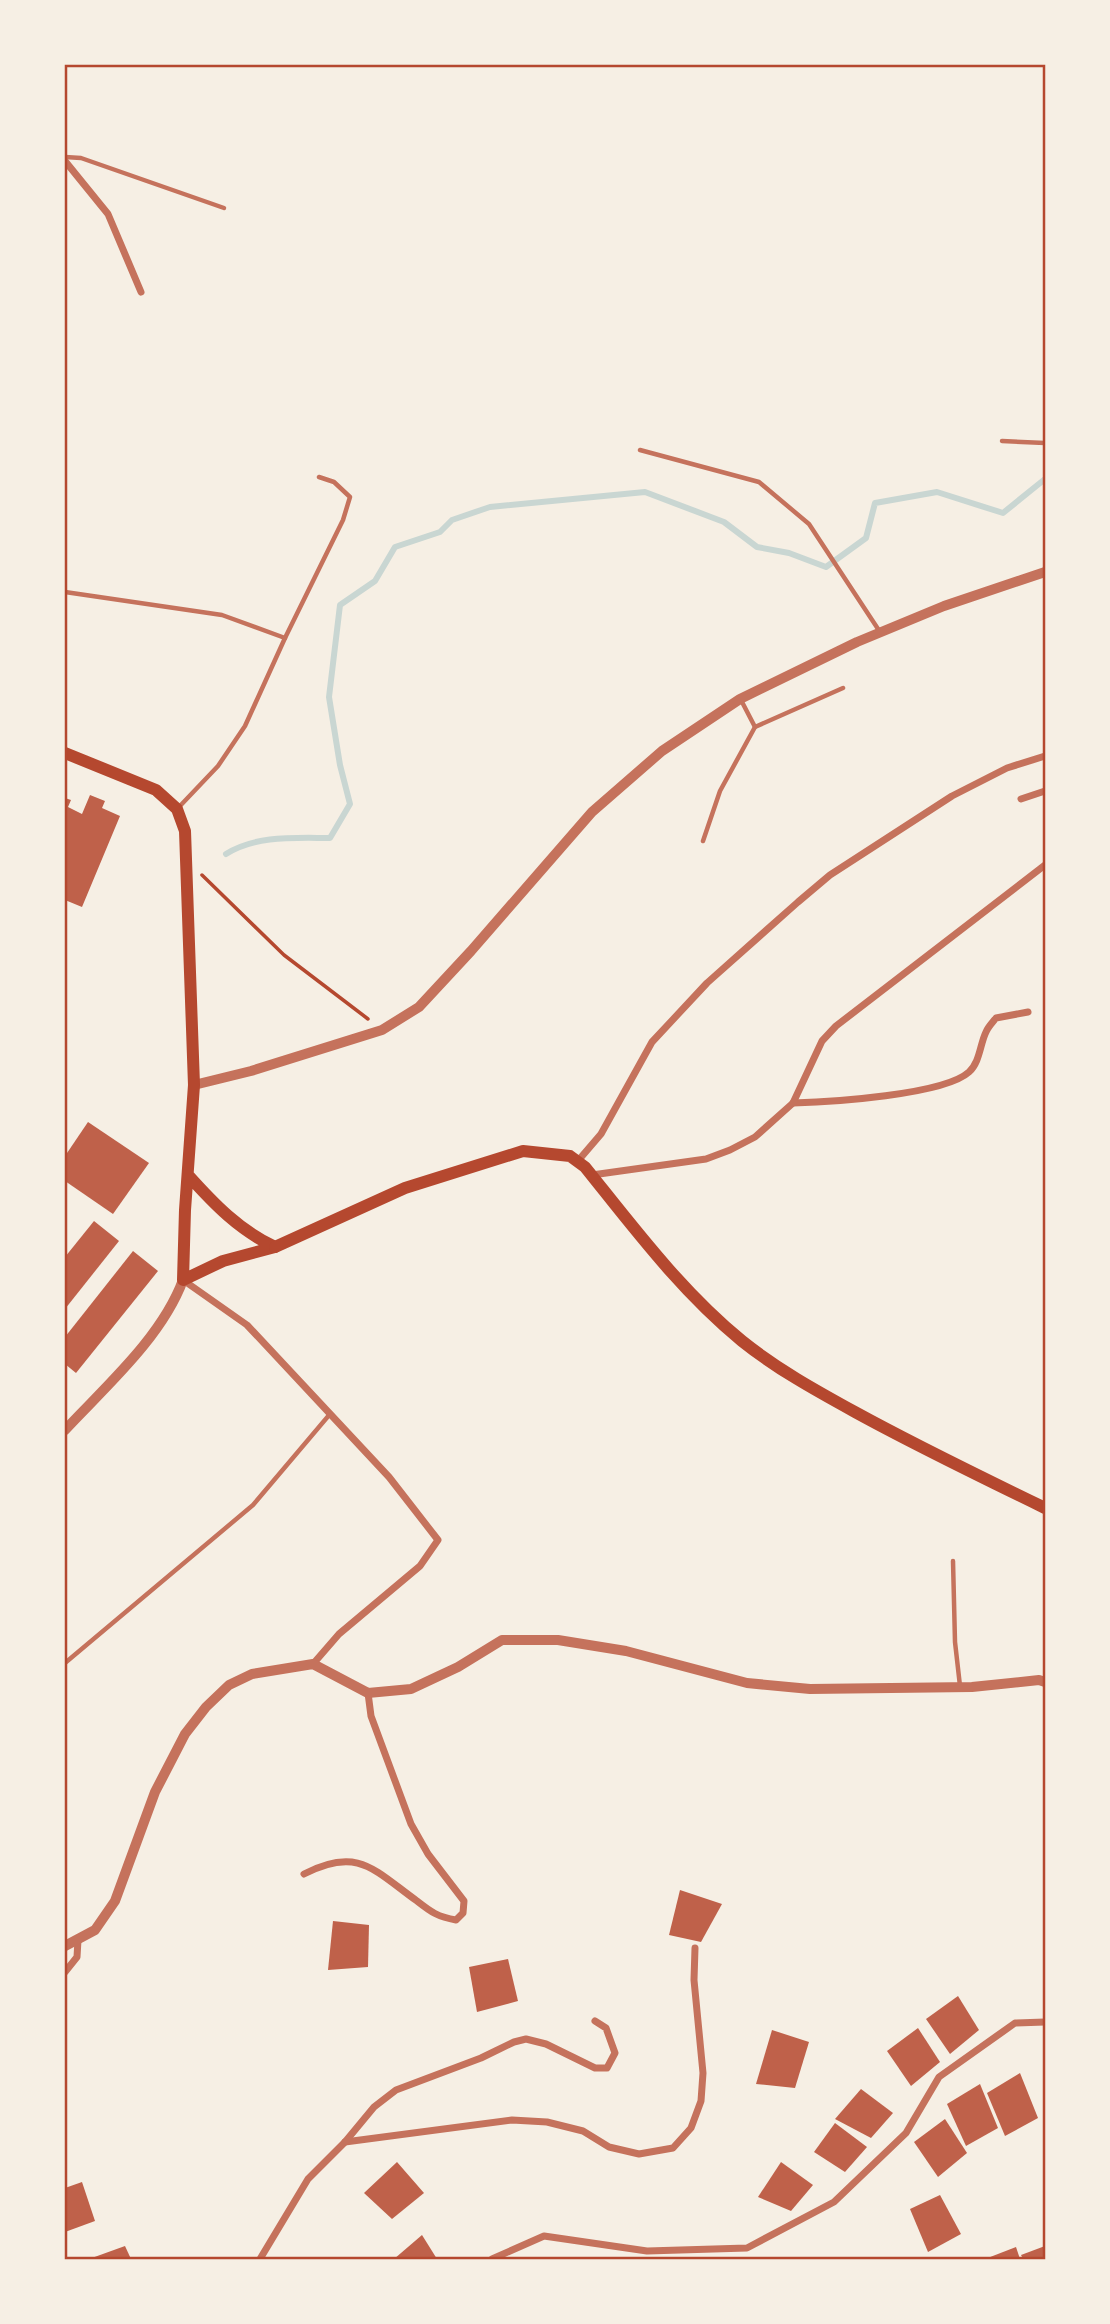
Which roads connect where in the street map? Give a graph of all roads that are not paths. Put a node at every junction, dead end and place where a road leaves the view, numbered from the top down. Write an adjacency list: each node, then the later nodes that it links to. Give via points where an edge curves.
1 (65, 159): 2 (lane, via 81,158); 3 (street, via 108,214)
2 (224, 208)
3 (141, 292)
4 (1002, 441): 5 (lane)
5 (1045, 443)
6 (640, 450): 10 (lane, via 759,482 809,524)
7 (319, 477): 11 (lane, via 334,482 350,497)
8 (1045, 572): 10 (street)
9 (65, 592): 11 (lane, via 222,615)
10 (880, 632): 13 (street)
11 (285, 638): 19 (lane, via 245,726 218,766)
12 (843, 688): 14 (lane)
13 (740, 699): 14 (lane); 23 (street, via 662,751 592,812 419,1007 382,1030)
14 (755, 727): 20 (lane, via 720,791)
15 (65, 753): 19 (main road, via 156,790)
16 (1045, 756): 25 (street, via 1007,768 952,796 830,875 797,902 707,983 652,1042 601,1134)
17 (1045, 791): 18 (street)
18 (1021, 799)
19 (177, 809): 23 (main road, via 185,831)
20 (703, 841)
21 (1045, 865): 24 (street, via 836,1026 822,1041)
22 (1028, 1012): 24 (street, via 996,1018 972,1070 957,1081 871,1097)
23 (194, 1085): 26 (main road)
24 (793, 1103): 27 (street, via 755,1137 706,1159)
25 (577, 1162): 27 (main road); 28 (main road, via 570,1156 523,1151 493,1158 405,1188)
26 (188, 1175): 28 (main road, via 218,1210 253,1237); 29 (main road)
27 (591, 1175): 32 (main road, via 687,1288 788,1375 920,1448)
28 (275, 1247): 29 (main road, via 223,1261)
29 (183, 1280): 30 (street, via 247,1325); 31 (street, via 174,1303 134,1356)
30 (331, 1414): 34 (lane, via 253,1505); 35 (street, via 438,1540 420,1566 339,1634)
31 (65, 1430)
32 (1045, 1508)
33 (953, 1561): 37 (lane)
34 (65, 1663)
35 (313, 1664): 38 (street); 40 (street, via 252,1674 229,1685 206,1707 185,1734 155,1792 115,1901 95,1930)
36 (1045, 1682): 37 (street)
37 (960, 1687): 38 (street, via 810,1689 747,1683 626,1651 558,1640 502,1640 411,1689)
38 (368, 1693): 39 (street, via 370,1716 411,1825 464,1901 463,1913 456,1920 440,1918 374,1869 353,1860 325,1863)
39 (304, 1874)
40 (78, 1940): 41 (street); 43 (street, via 76,1957)
41 (65, 1946)
42 (695, 1948): 46 (street, via 701,2101 691,2128 673,2148 639,2154 609,2147 583,2131 512,2120)
43 (65, 1972)
44 (595, 2021): 46 (street, via 606,2028 615,2053 607,2068 596,2068 546,2044 526,2039 514,2042 396,2090 374,2107)
45 (1045, 2022): 48 (street, via 1015,2023 939,2077 906,2133 834,2202 747,2248 647,2251 544,2235)
46 (345, 2142): 47 (street, via 307,2179)
47 (260, 2259)
48 (492, 2259)

